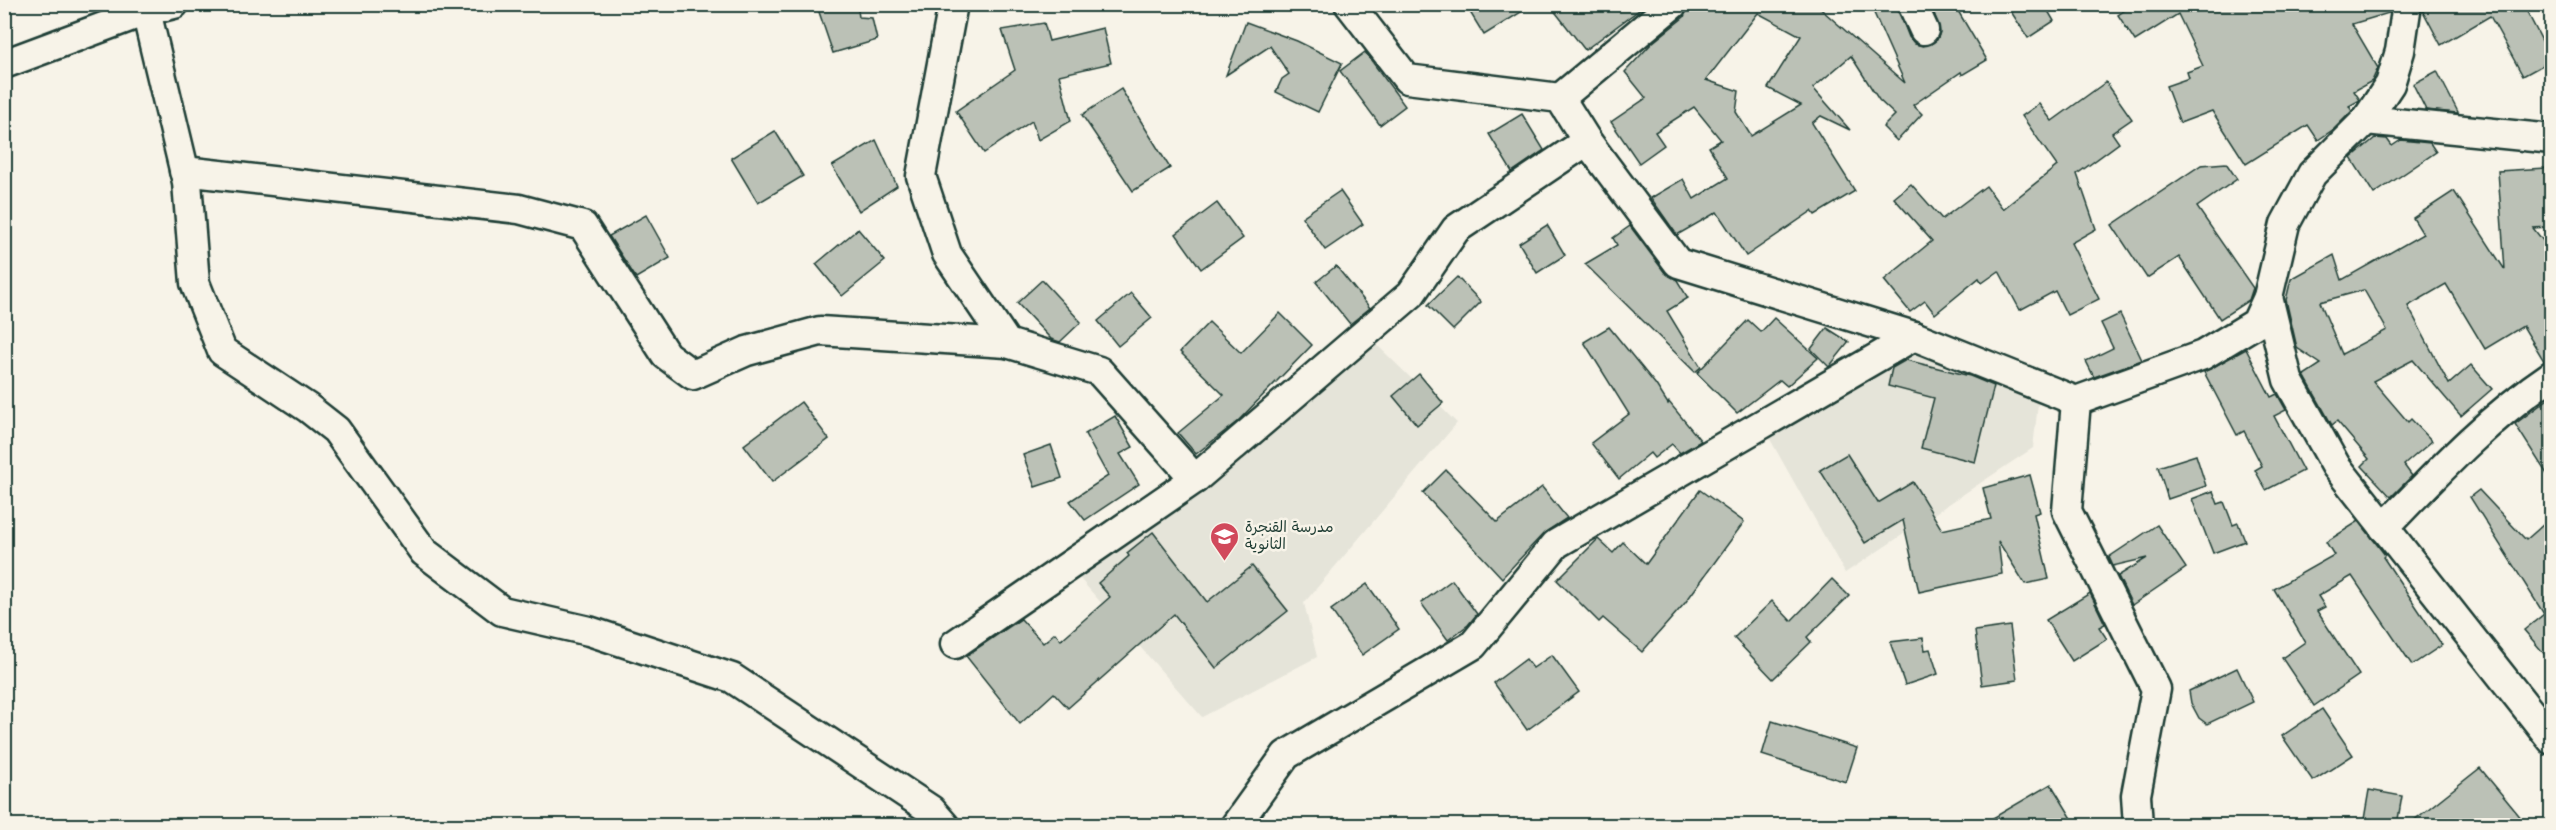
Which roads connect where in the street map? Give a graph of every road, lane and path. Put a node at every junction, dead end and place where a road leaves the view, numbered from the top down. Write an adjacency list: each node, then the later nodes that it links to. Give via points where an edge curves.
1 (174, 4): 7 (street)
2 (954, 4): 17 (street, via 921,176 947,254)
3 (1349, 4): 10 (street, via 1407,79)
4 (1673, 4): 10 (street)
5 (1912, 4): 8 (street)
6 (2407, 4): 11 (street, via 2391,84)
7 (147, 8): 9 (street); 14 (street)
8 (1924, 30)
9 (4, 64)
10 (1560, 98): 13 (street)
11 (2366, 120): 12 (street); 15 (street, via 2312,174 2284,224)
12 (2552, 139)
13 (1587, 141): 16 (street, via 1678,263); 20 (street, via 1456,229 1411,294)
14 (184, 171): 17 (street, via 519,209 583,226 666,355 693,375 747,351 820,331); 24 (street, via 195,283 222,351 336,430 424,552 502,611 588,631 732,678 931,810)
15 (2268, 297): 19 (street, via 2256,323 2203,355); 21 (street, via 2288,380 2336,466)
16 (1914, 336): 19 (street); 25 (street, via 1556,544 1473,645 1286,755)
17 (1007, 343): 20 (street, via 1099,371)
18 (2552, 375): 21 (street, via 2468,441)
19 (2076, 401): 26 (street, via 2067,511 2156,689 2136,795)
20 (1195, 479): 22 (street)
21 (2384, 528): 23 (street)
22 (955, 644)
23 (2552, 740)
24 (945, 825)
25 (1235, 825)
26 (2138, 825)

